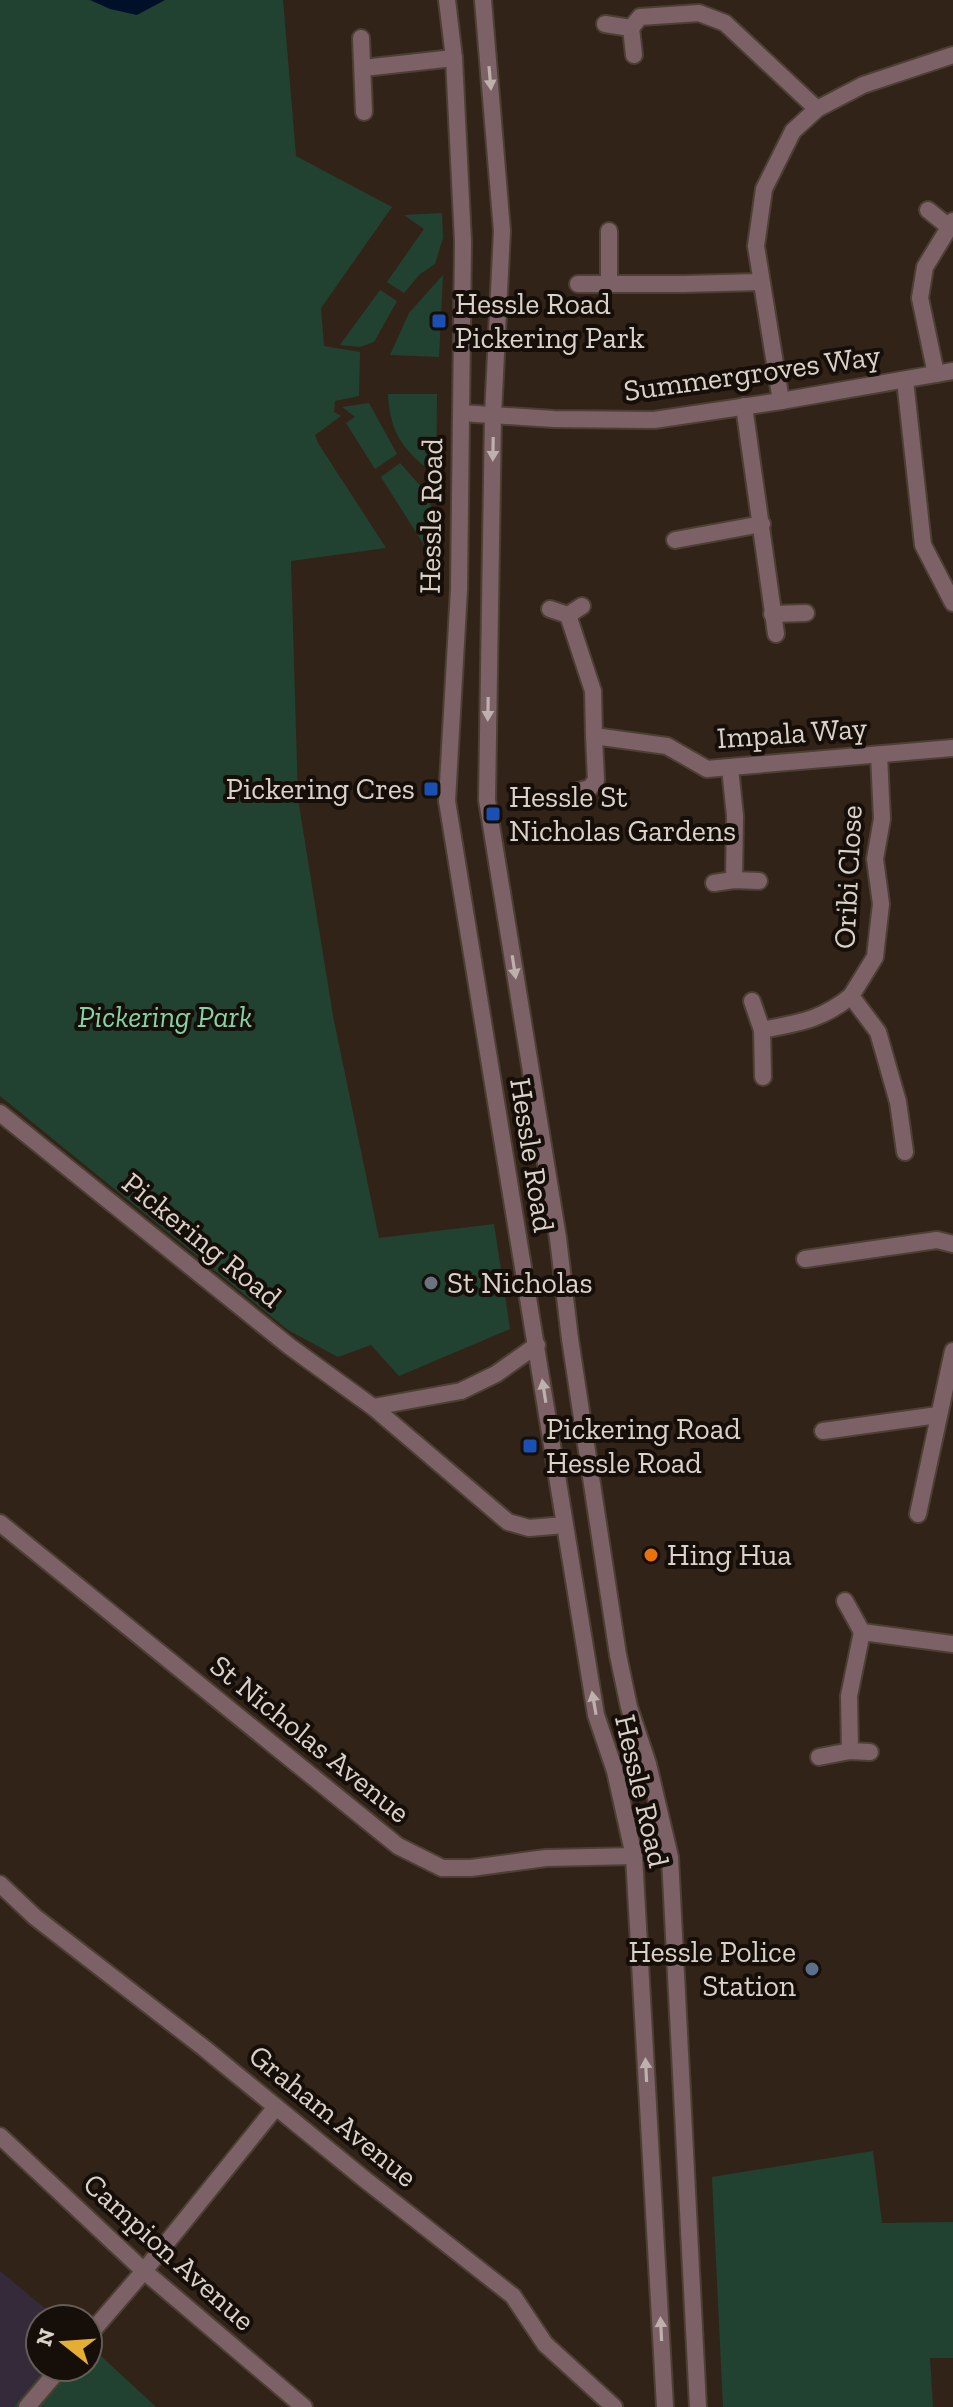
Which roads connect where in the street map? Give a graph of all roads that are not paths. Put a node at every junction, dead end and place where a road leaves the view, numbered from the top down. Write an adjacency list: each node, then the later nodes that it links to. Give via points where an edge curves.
1 (447, 0): 8 (street, Hessle Road)
2 (483, 0): 23 (street, Hessle Road, one-way to 23, via 502,231)
3 (605, 24): 4 (street)
4 (631, 28): 6 (street); 10 (street, via 640,17 699,13 725,23)
5 (361, 38): 9 (street)
6 (634, 55)
7 (953, 55): 10 (street, via 863,85)
8 (454, 58): 9 (street); 22 (street, Hessle Road, via 463,242)
9 (363, 68): 11 (street)
10 (817, 109): 15 (street, via 793,131 764,189 756,246)
11 (364, 112)
12 (928, 210): 13 (street)
13 (951, 224): 18 (street, via 925,267 920,298)
14 (609, 231): 16 (street)
15 (760, 282): 16 (street); 20 (street)
16 (609, 283): 17 (street)
17 (578, 284)
18 (944, 372): 19 (street, Summergroves Way)
19 (905, 380): 20 (street, Summergroves Way); 28 (street, via 923,545)
20 (781, 401): 21 (street, Summergroves Way)
21 (744, 406): 23 (street, Summergroves Way, via 654,420); 24 (street)
22 (461, 413): 23 (street, Summergroves Way); 26 (street, Hessle Road)
23 (493, 415): 27 (street, Hessle Road, one-way to 27)
24 (762, 524): 25 (street); 31 (street)
25 (675, 540)
26 (459, 589): 27 (street); 49 (street, Hessle Road, via 447,801)
27 (490, 591): 74 (street, Hessle Road, one-way to 74, via 487,800 618,1655 670,1857)
28 (953, 603)
29 (550, 609): 33 (street, via 575,610 593,691)
30 (806, 613): 31 (street)
31 (772, 614): 32 (street)
32 (776, 634)
33 (594, 736): 36 (street, Impala Way, via 667,746 707,769); 37 (street, via 596,780)
34 (953, 748): 35 (street, Impala Way)
35 (879, 755): 36 (street, Impala Way); 41 (street, Oribi Close, via 882,819 875,859 881,904 875,957)
36 (730, 768): 38 (street)
37 (579, 791)
38 (734, 880): 39 (street); 40 (street)
39 (759, 881)
40 (714, 883)
41 (851, 996): 43 (street, Oribi Close, via 833,1011); 46 (street, via 878,1032 898,1102)
42 (752, 1001): 43 (street)
43 (762, 1030): 44 (street)
44 (763, 1077)
45 (0, 1113): 51 (street, Pickering Road, via 289,1346)
46 (905, 1152)
47 (953, 1244): 48 (street, via 937,1240)
48 (805, 1259)
49 (537, 1345): 51 (street, via 461,1391); 56 (street, Hessle Road, one-way to 49)
50 (953, 1351): 52 (street)
51 (373, 1407): 56 (street, Pickering Road, via 508,1522 529,1528)
52 (938, 1415): 53 (street); 54 (street)
53 (823, 1431)
54 (918, 1514)
55 (0, 1523): 63 (street, St Nicholas Avenue, via 398,1846 442,1868)
56 (565, 1525): 63 (street, Hessle Road, one-way to 56, via 596,1715)
57 (845, 1601): 58 (street)
58 (862, 1632): 59 (street); 60 (street, via 849,1696)
59 (953, 1644)
60 (850, 1751): 61 (street); 62 (street)
61 (870, 1752)
62 (819, 1757)
63 (634, 1856): 73 (street, Hessle Road, one-way to 63)
64 (0, 1884): 65 (street, Graham Avenue)
65 (276, 2107): 67 (street); 72 (street, Graham Avenue, via 513,2296 545,2344)
66 (0, 2136): 67 (street, Campion Avenue)
67 (144, 2271): 68 (street); 71 (street, Campion Avenue)
68 (104, 2317)
69 (47, 2383): 70 (street)
70 (27, 2407)
71 (304, 2407)
72 (614, 2407)
73 (665, 2407)
74 (698, 2407)

